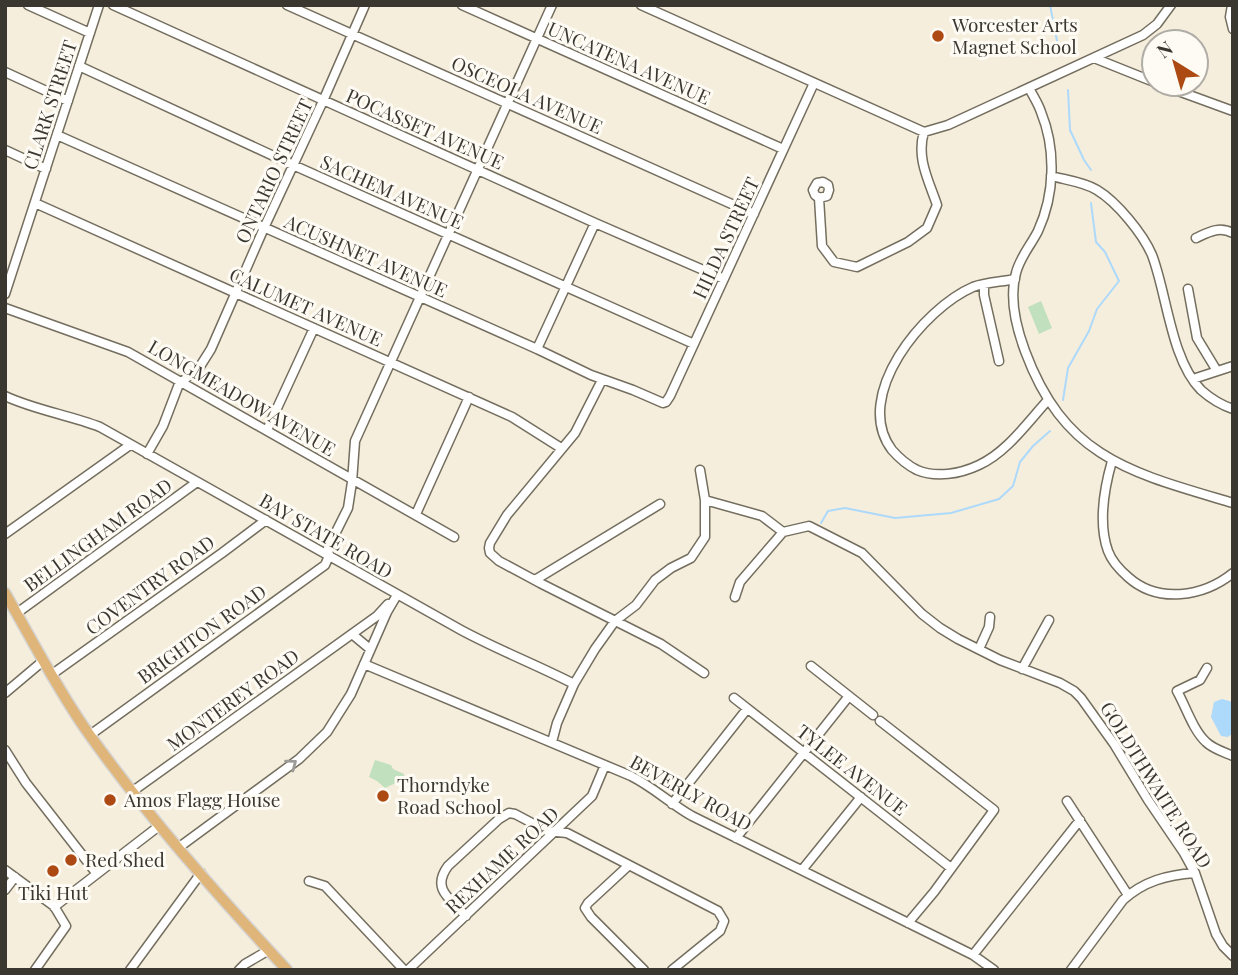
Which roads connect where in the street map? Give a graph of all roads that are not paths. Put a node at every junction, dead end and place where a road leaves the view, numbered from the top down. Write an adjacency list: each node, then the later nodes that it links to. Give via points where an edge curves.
1 (28, 5): 12 (street)
2 (99, 5): 12 (street, CLARK STREET)
3 (113, 5): 23 (street, POCASSET AVENUE)
4 (287, 5): 13 (street, OSCEOLA AVENUE)
5 (365, 5): 13 (street, ONTARIO STREET)
6 (462, 5): 14 (street, UNCATENA AVENUE)
7 (551, 5): 14 (street)
8 (641, 5): 19 (street)
9 (1171, 5): 15 (street, via 1150,30)
10 (1232, 5): 11 (street)
11 (1233, 29)
12 (90, 33): 16 (street, CLARK STREET)
13 (351, 34): 23 (street, ONTARIO STREET); 24 (street, OSCEOLA AVENUE)
14 (537, 39): 24 (street); 28 (street, UNCATENA AVENUE)
15 (1094, 58): 18 (street); 20 (street)
16 (79, 66): 22 (street, CLARK STREET); 30 (street, SACHEM AVENUE)
17 (5, 72): 22 (street)
18 (1140, 76)
19 (814, 83): 26 (street); 28 (street, HILDA STREET)
20 (1029, 88): 26 (street); 33 (street, via 1048,134)
21 (1197, 98): 25 (street)
22 (68, 100): 27 (street, CLARK STREET)
23 (323, 101): 30 (street, ONTARIO STREET); 32 (street, POCASSET AVENUE)
24 (507, 103): 32 (street); 36 (street, OSCEOLA AVENUE)
25 (1233, 111)
26 (924, 132): 34 (street, via 920,157 937,205 927,228 908,242 857,267 834,262 822,246)
27 (57, 135): 31 (street, CLARK STREET); 38 (street, ACUSHNET AVENUE)
28 (783, 149): 36 (street, HILDA STREET)
29 (5, 150): 31 (street)
30 (293, 165): 38 (street, ONTARIO STREET); 40 (street, SACHEM AVENUE)
31 (46, 169): 35 (street, CLARK STREET)
32 (478, 169): 37 (street, POCASSET AVENUE); 40 (street)
33 (1051, 176): 43 (street, via 1043,218); 58 (street, via 1096,189 1144,241)
34 (819, 198)
35 (35, 203): 47 (street, CALUMET AVENUE); 48 (street, CLARK STREET)
36 (754, 214): 42 (street, HILDA STREET)
37 (595, 223): 42 (street, POCASSET AVENUE); 45 (street)
38 (264, 228): 47 (street, ONTARIO STREET); 49 (street, ACUSHNET AVENUE)
39 (1233, 233): 41 (street, via 1219,229)
40 (449, 234): 45 (street, SACHEM AVENUE); 49 (street)
41 (1196, 238)
42 (724, 279): 52 (street, HILDA STREET)
43 (1015, 279): 44 (street); 63 (street, via 1013,302 1023,346)
44 (984, 285): 54 (street); 63 (street, via 941,307 918,329 897,360 881,402 888,444 907,464 924,472 938,475 965,470 998,453)
45 (565, 286): 52 (street, SACHEM AVENUE); 53 (street)
46 (1188, 289): 57 (street, via 1197,338)
47 (236, 293): 51 (street, CALUMET AVENUE); 60 (street, ONTARIO STREET, via 208,356)
48 (5, 294)
49 (419, 298): 53 (street, ACUSHNET AVENUE); 55 (street)
50 (5, 309): 60 (street, LONGMEADOW AVENUE, via 128,352)
51 (314, 328): 55 (street, CALUMET AVENUE); 66 (street)
52 (694, 344): 64 (street, HILDA STREET)
53 (537, 349): 59 (street, ACUSHNET AVENUE)
54 (999, 361)
55 (390, 362): 62 (street, CALUMET AVENUE); 72 (street, via 355,441)
56 (1233, 366): 57 (street)
57 (1217, 371): 58 (street)
58 (1192, 379): 65 (street, via 1209,397)
59 (603, 380): 64 (street, ACUSHNET AVENUE); 68 (street)
60 (181, 382): 66 (street, LONGMEADOW AVENUE); 69 (street, ONTARIO STREET)
61 (5, 396): 67 (street, BAY STATE ROAD, via 90,423)
62 (469, 397): 68 (street, CALUMET AVENUE, via 520,421); 77 (street)
63 (1048, 400): 70 (street, via 1077,435)
64 (663, 403)
65 (1233, 409)
66 (267, 430): 72 (street, LONGMEADOW AVENUE)
67 (130, 445): 69 (street, BAY STATE ROAD); 80 (street)
68 (561, 448): 84 (street, via 490,543 489,549 499,561)
69 (147, 454): 73 (street, BAY STATE ROAD)
70 (1112, 461): 75 (street); 83 (street, via 1103,524 1108,551 1122,572 1141,587 1167,595 1202,589)
71 (700, 470): 74 (street)
72 (352, 479): 77 (street, LONGMEADOW AVENUE); 82 (street, via 348,508 328,548)
73 (197, 482): 78 (street, BAY STATE ROAD); 88 (street, BELLINGHAM ROAD)
74 (705, 500): 79 (street, via 762,516); 91 (street, via 705,537 691,558 655,580 636,605)
75 (1233, 503)
76 (660, 504): 84 (street)
77 (416, 514): 81 (street, LONGMEADOW AVENUE)
78 (266, 520): 82 (street, BAY STATE ROAD); 101 (street, COVENTRY ROAD)
79 (783, 532): 87 (street, via 740,582); 94 (street, GOLDTHWAITE ROAD, via 809,526 862,553 922,614)
80 (5, 534)
81 (454, 537)
82 (329, 556): 86 (street, BAY STATE ROAD); 109 (street, BRIGHTON ROAD, via 325,565)
83 (1233, 573)
84 (535, 580): 91 (street)
85 (5, 593): 88 (main road)
86 (397, 595): 92 (street, MONTEREY ROAD); 93 (street); 102 (street, BAY STATE ROAD)
87 (735, 597)
88 (17, 613): 95 (main road)
89 (990, 617): 94 (street)
90 (1049, 620): 98 (street)
91 (615, 621): 100 (street); 102 (street)
92 (352, 634): 93 (street); 115 (street, MONTEREY ROAD)
93 (370, 649): 96 (street)
94 (979, 649): 98 (street, GOLDTHWAITE ROAD)
95 (43, 661): 101 (main road); 103 (street)
96 (364, 664): 110 (street, BEVERLY ROAD); 123 (street, one-way to 96, via 318,741 351,694)
97 (811, 666): 104 (street)
98 (1022, 668): 129 (street, GOLDTHWAITE ROAD, via 1067,687 1087,705)
99 (1207, 668): 113 (street, via 1200,680 1177,691 1207,743)
100 (704, 673)
101 (51, 676): 109 (main road)
102 (574, 684): 110 (street)
103 (5, 693)
104 (849, 696): 107 (street); 112 (street)
105 (734, 698): 106 (street, TYLEE AVENUE)
106 (747, 709): 112 (street, TYLEE AVENUE); 118 (street)
107 (873, 715)
108 (880, 721): 125 (street, via 994,810)
109 (90, 735): 115 (main road)
110 (552, 742): 114 (street, BEVERLY ROAD)
111 (5, 750): 130 (street)
112 (804, 753): 116 (street, TYLEE AVENUE); 122 (street)
113 (1233, 755)
114 (605, 765): 118 (street, BEVERLY ROAD, via 647,784); 121 (street, REXHAME ROAD, via 592,796)
115 (133, 791): 120 (main road)
116 (860, 797): 125 (street, TYLEE AVENUE); 127 (street)
117 (1068, 802): 119 (street)
118 (672, 804): 122 (street, BEVERLY ROAD)
119 (1080, 820): 134 (street); 139 (street)
120 (159, 826): 123 (main road); 130 (street)
121 (556, 831): 124 (street); 136 (street, REXHAME ROAD); 136 (street, via 509,813 468,847 440,879 443,891)
122 (736, 838): 127 (street, BEVERLY ROAD)
123 (178, 848): 128 (main road)
124 (628, 866): 146 (street, via 585,908); 147 (street, via 722,916 720,932)
125 (951, 868): 137 (street)
126 (5, 870): 131 (street)
127 (802, 870): 137 (street, BEVERLY ROAD)
128 (201, 873): 138 (main road); 142 (street)
129 (1195, 873): 134 (street, via 1156,879); 140 (street, GOLDTHWAITE ROAD, via 1216,934)
130 (97, 874): 135 (street)
131 (15, 877): 133 (street); 135 (street)
132 (310, 881): 145 (street, via 325,886)
133 (5, 890)
134 (1128, 895): 149 (street)
135 (54, 907): 141 (street, via 66,926)
136 (466, 916): 145 (street, REXHAME ROAD)
137 (908, 923): 139 (street, BEVERLY ROAD)
138 (269, 950): 143 (street); 144 (main road)
139 (973, 955): 148 (street, BEVERLY ROAD)
140 (1233, 956)
141 (35, 970)
142 (130, 970)
143 (239, 970)
144 (287, 970)
145 (406, 970)
146 (644, 970)
147 (672, 970)
148 (994, 970)
149 (1070, 970)

